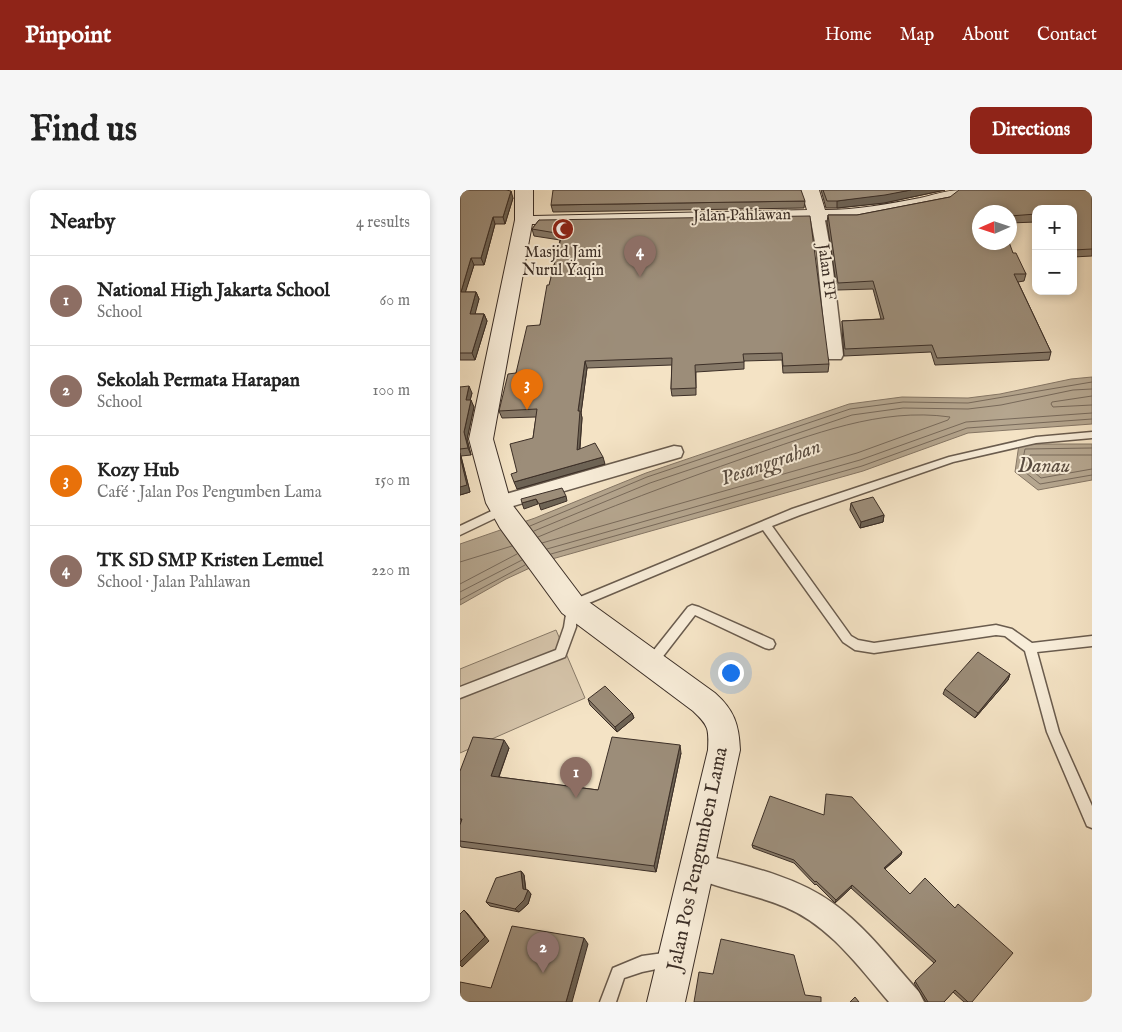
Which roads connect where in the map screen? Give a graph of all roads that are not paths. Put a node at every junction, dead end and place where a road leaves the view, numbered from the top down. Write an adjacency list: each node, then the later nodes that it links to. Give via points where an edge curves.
1 (524, 190): 5 (street, Jalan Pos Pengumben Lama)
2 (810, 190): 4 (street, Jalan FF)
3 (956, 190): 4 (street, Jalan Pahlawan, via 942,198 877,212)
4 (817, 215): 5 (street, Jalan Pahlawan); 6 (street, Jalan FF)
5 (524, 220): 9 (street, Jalan Pos Pengumben Lama, via 481,438)
6 (835, 355)
7 (1092, 435): 10 (lane, via 1036,440 952,459)
8 (674, 452): 9 (street)
9 (504, 511): 11 (lane); 12 (street, Jalan Pos Pengumben Lama)
10 (765, 525): 12 (lane); 15 (lane, via 855,645 874,648 1002,630)
11 (460, 531)
12 (572, 605): 16 (street, Jalan Pos Pengumben Lama); 17 (lane, via 570,627 561,653)
13 (1092, 641): 15 (lane)
14 (769, 644): 16 (lane, via 692,610)
15 (1030, 648): 18 (lane, via 1052,732)
16 (650, 664): 19 (street, Jalan Pos Pengumben Lama, via 718,714 724,730 724,750)
17 (460, 693)
18 (1092, 821)
19 (699, 867): 20 (street, Jalan Pos Pengumben Lama); 23 (street, via 811,905 835,922)
20 (677, 959): 21 (lane, via 642,964 618,972); 22 (street, Jalan Pos Pengumben Lama)
21 (608, 1002)
22 (666, 1002)
23 (909, 1002)

